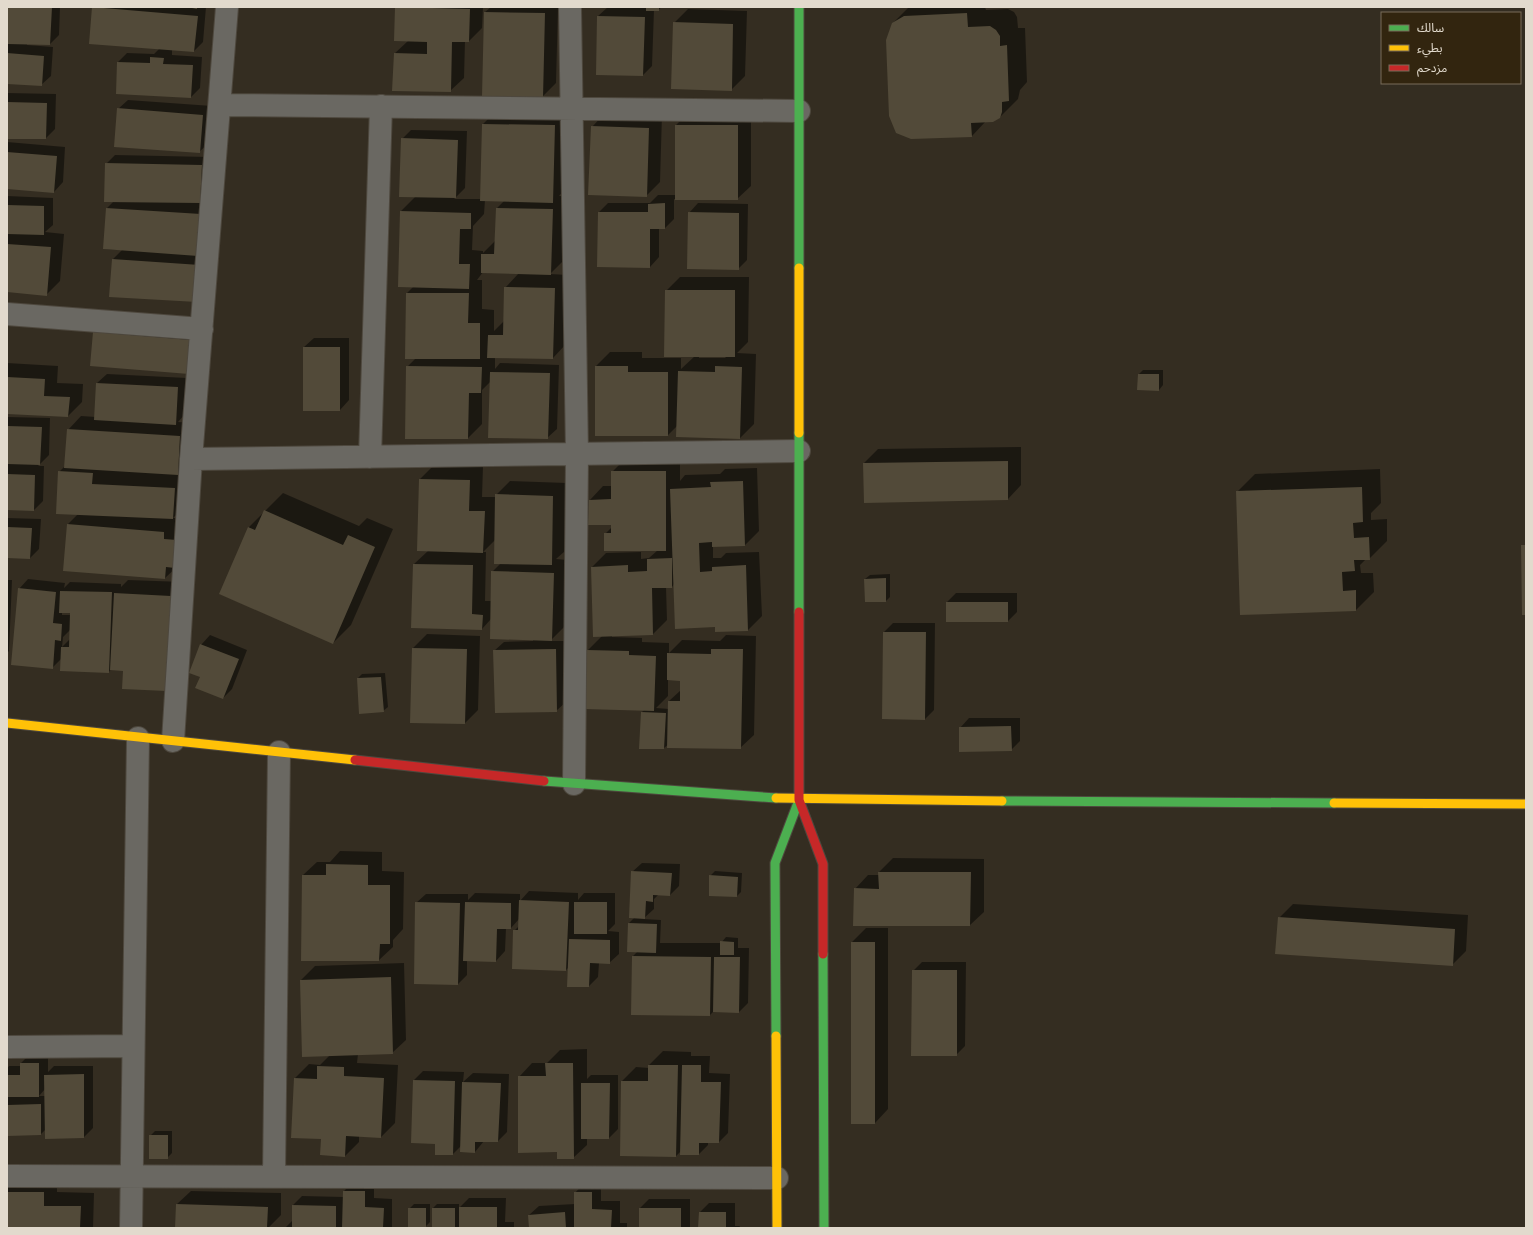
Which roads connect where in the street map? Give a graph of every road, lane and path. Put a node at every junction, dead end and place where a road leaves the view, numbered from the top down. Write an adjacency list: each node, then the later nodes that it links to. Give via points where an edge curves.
1 (227, 7): 4 (street)
2 (570, 7): 6 (street)
3 (799, 7): 7 (street)
4 (220, 105): 5 (street); 9 (street)
5 (381, 106): 6 (street); 12 (street)
6 (573, 108): 7 (street); 11 (street)
7 (799, 111): 10 (street)
8 (7, 314): 9 (street)
9 (202, 329): 13 (street)
10 (799, 451): 11 (street); 19 (street)
11 (577, 454): 12 (street); 18 (street)
12 (370, 457): 13 (street)
13 (191, 459): 16 (street)
14 (7, 723): 15 (street)
15 (138, 738): 16 (street); 21 (street)
16 (173, 741): 17 (street)
17 (279, 752): 18 (street); 25 (street)
18 (574, 784): 19 (street)
19 (799, 800): 20 (street); 26 (street, via 775,863); 29 (street, via 823,864)
20 (1526, 804)
21 (133, 1046): 22 (street); 24 (street)
22 (7, 1047)
23 (7, 1176): 24 (street)
24 (131, 1177): 25 (street); 27 (street)
25 (274, 1177): 26 (street)
26 (777, 1178): 28 (street)
27 (131, 1228)
28 (777, 1228)
29 (824, 1228)

